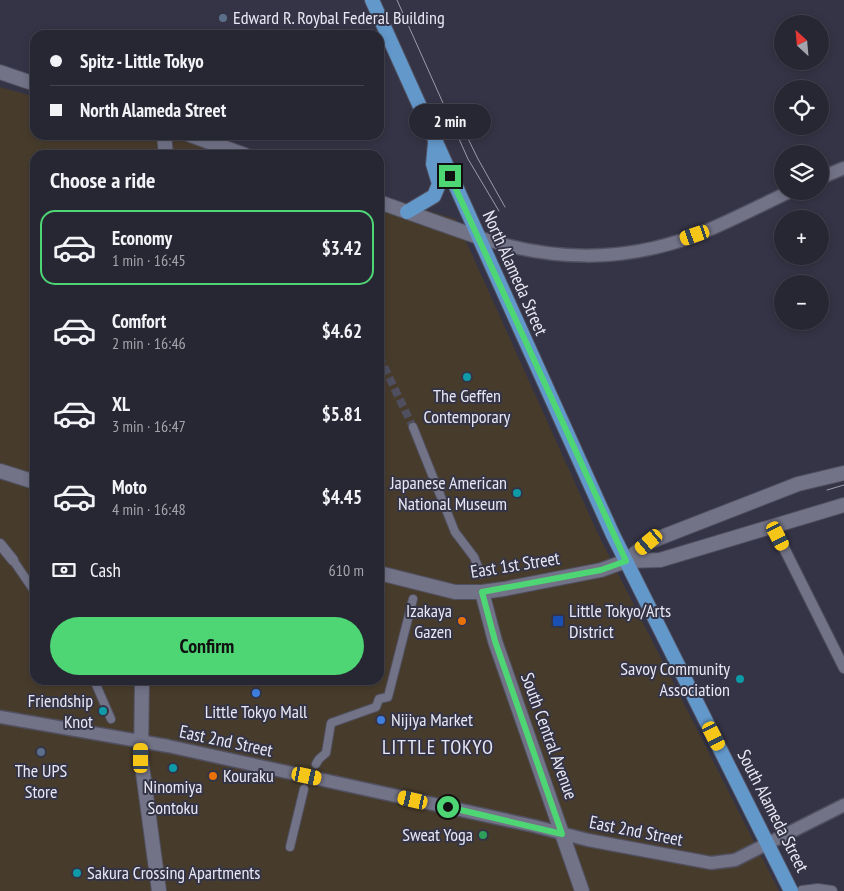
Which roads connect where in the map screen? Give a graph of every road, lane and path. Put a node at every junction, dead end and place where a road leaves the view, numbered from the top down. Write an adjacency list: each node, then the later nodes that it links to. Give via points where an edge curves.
1 (372, 0): 5 (main road, North Alameda Street)
2 (0, 72): 3 (main road)
3 (30, 82)
4 (204, 140): 6 (main road)
5 (436, 142): 11 (main road, via 433,164 439,184 429,201); 12 (main road, North Alameda Street)
6 (231, 150)
7 (844, 168): 8 (street)
8 (829, 174)
9 (774, 199): 12 (street, via 695,235 632,252 560,256 508,247)
10 (384, 204): 11 (main road)
11 (406, 212): 12 (main road)
12 (478, 237): 21 (main road, North Alameda Street)
13 (412, 427): 23 (street, via 455,532 474,557)
14 (0, 472): 16 (main road)
15 (844, 472): 21 (main road, East 1st Street, via 798,484 649,542)
16 (30, 481)
17 (844, 505): 18 (main road, East 1st Street)
18 (773, 526): 21 (main road, East 1st Street, via 660,560); 27 (street)
19 (0, 544): 20 (street)
20 (13, 560): 24 (street)
21 (626, 561): 25 (main road, East 1st Street, via 601,570); 37 (main road, South Alameda Street)
22 (384, 574): 25 (main road, East 1st Street, via 455,592)
23 (481, 574)
24 (30, 585)
25 (482, 592): 36 (main road, South Central Avenue, via 495,641)
26 (413, 599): 33 (street, via 388,697 379,699 376,707 332,723 326,753)
27 (844, 668)
28 (96, 685): 31 (street)
29 (142, 685): 32 (main road)
30 (0, 717): 32 (street, East 2nd Street)
31 (111, 719)
32 (141, 742): 36 (street, East 2nd Street); 39 (main road)
33 (316, 764)
34 (304, 789): 38 (street)
35 (844, 805): 37 (street, East 2nd Street)
36 (562, 834): 37 (street, East 2nd Street, via 711,863 735,860); 40 (main road, South Central Avenue)
37 (768, 843): 41 (main road, South Alameda Street)
38 (290, 847)
39 (159, 891)
40 (582, 891)
41 (792, 891)
42 (802, 891): 43 (street)
43 (832, 891)

